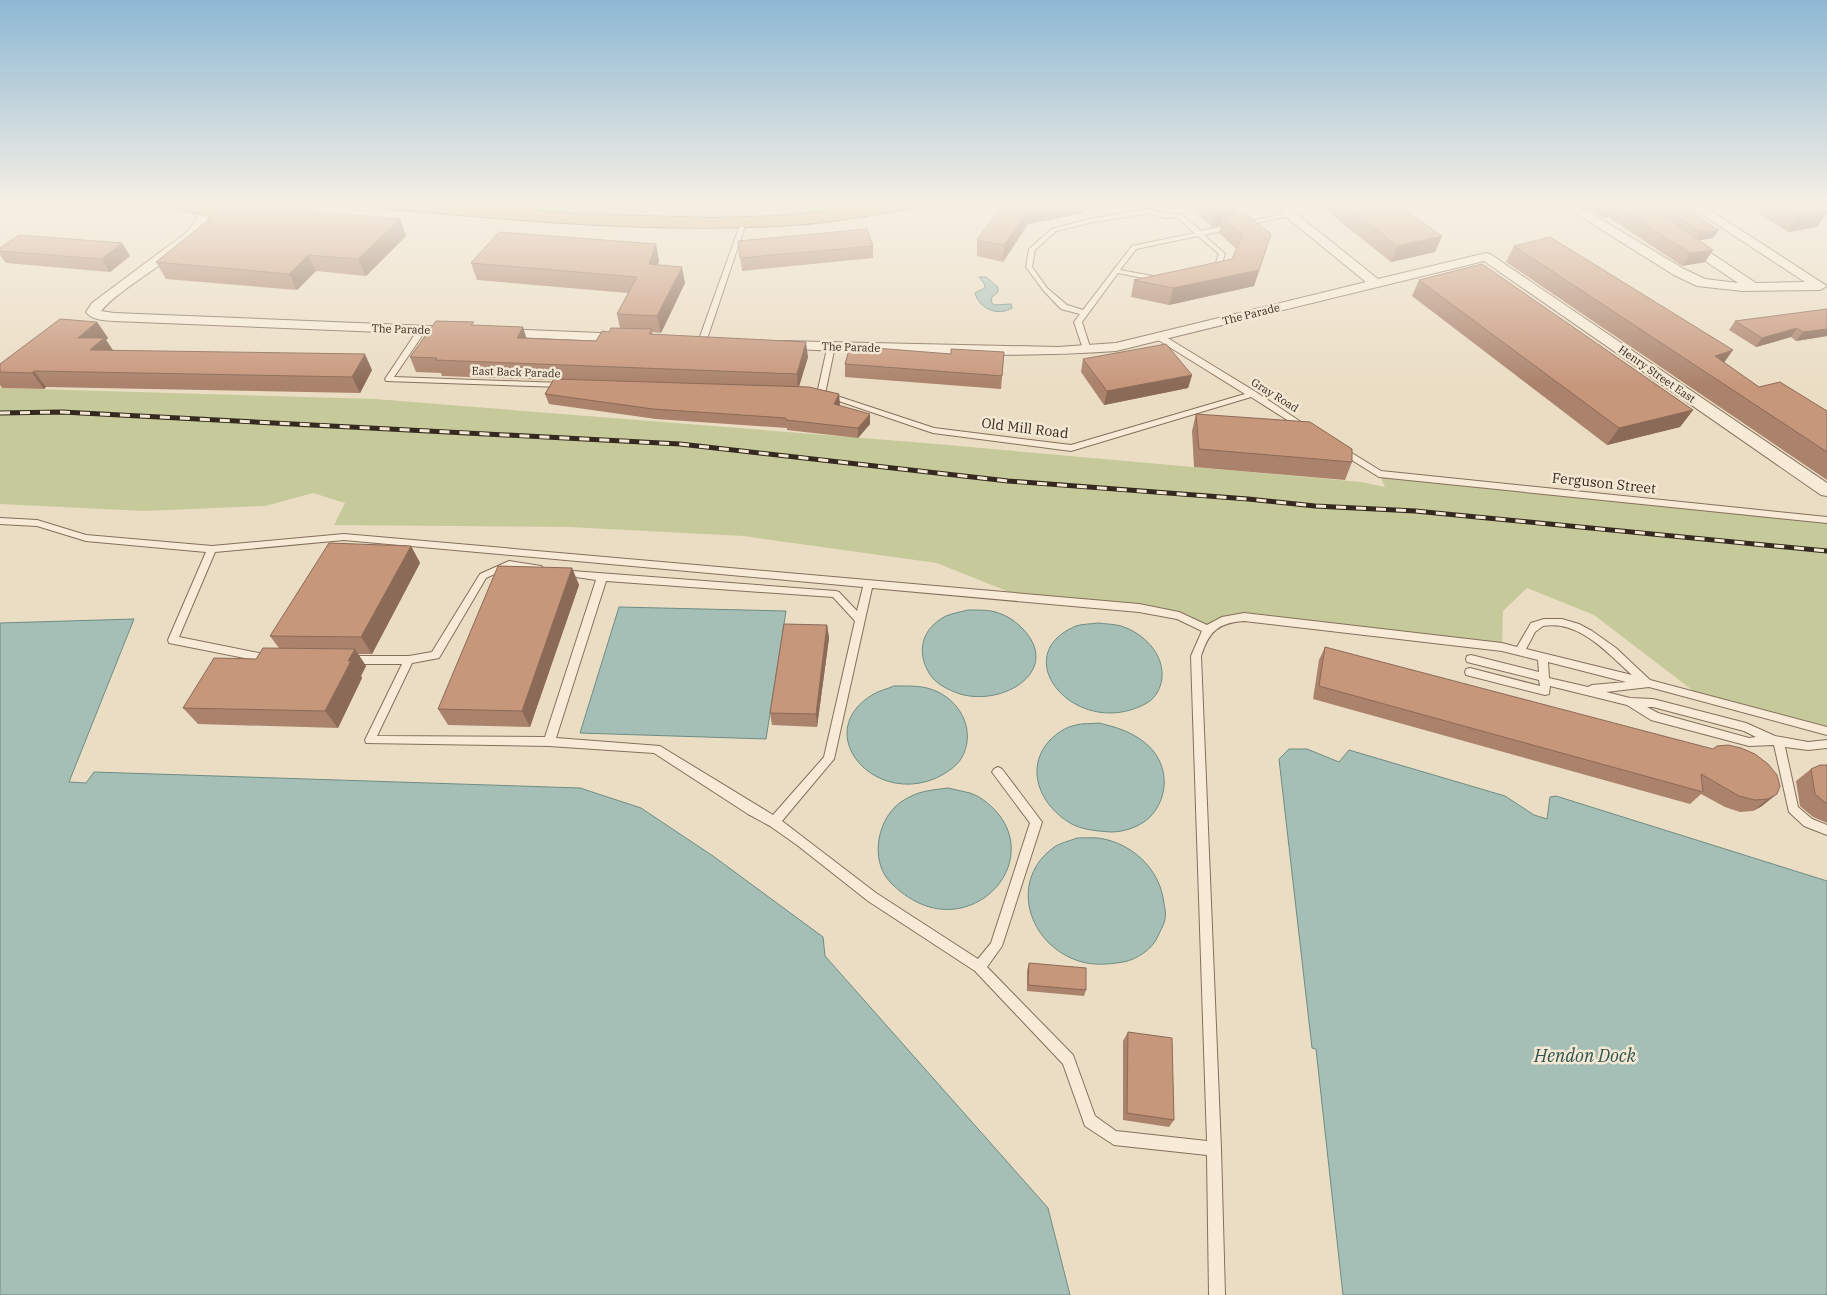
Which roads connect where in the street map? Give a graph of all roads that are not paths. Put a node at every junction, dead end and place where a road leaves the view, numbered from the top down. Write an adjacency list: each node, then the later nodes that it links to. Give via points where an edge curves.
1 (153, 263): 19 (street, The Parade, via 93,312 114,317)
2 (729, 263): 24 (lane)
3 (1030, 263): 18 (lane, via 1045,289 1064,308)
4 (1122, 263): 12 (lane)
5 (1219, 263): 13 (lane)
6 (1350, 263): 15 (street)
7 (1460, 263): 15 (street, The Parade)
8 (1495, 263): 34 (street, Henry Street East)
9 (1665, 263): 16 (street, via 1702,283)
10 (1718, 263): 16 (street)
11 (1785, 263): 17 (street)
12 (1116, 271): 14 (lane); 18 (lane)
13 (1201, 275)
14 (1168, 280)
15 (1376, 284): 22 (street, The Parade)
16 (1753, 287): 17 (street)
17 (1823, 288)
18 (1084, 313): 27 (lane, via 1078,322)
19 (422, 330): 20 (street, The Parade); 28 (lane, East Back Parade, via 390,379)
20 (470, 332)
21 (490, 333): 23 (street)
22 (1158, 336): 27 (street, The Parade, via 1116,347); 31 (lane, Gray Road)
23 (635, 339)
24 (702, 342)
25 (772, 344): 26 (street, The Parade)
26 (831, 346): 27 (street, The Parade); 30 (lane)
27 (1087, 350)
28 (566, 385)
29 (812, 394): 30 (lane)
30 (822, 394): 31 (lane, Old Mill Road, via 933,430 1071,448)
31 (1253, 394): 32 (lane, Gray Road)
32 (1312, 432)
33 (1337, 447): 35 (lane, Ferguson Street, via 1379,474)
34 (1827, 491)
35 (1827, 520)
36 (0, 521): 37 (lane, via 37,523 86,538)
37 (212, 549): 39 (lane, via 344,536); 44 (lane, via 173,640)
38 (602, 577): 40 (lane, via 836,594); 47 (lane, via 509,564 483,576 435,655); 54 (lane)
39 (868, 584): 40 (lane); 41 (lane, via 1139,608 1178,616)
40 (859, 619): 57 (lane, via 829,760)
41 (1207, 629): 42 (lane, via 1227,618 1244,618); 60 (lane, via 1196,656)
42 (1520, 651): 43 (lane); 50 (lane, via 1534,627 1543,622 1570,624 1593,636)
43 (1543, 656): 49 (lane); 50 (lane)
44 (277, 659)
45 (1471, 659): 49 (lane)
46 (343, 660): 47 (lane)
47 (409, 660): 54 (lane, via 370,740)
48 (1470, 672): 49 (lane, via 1545,691)
49 (1544, 679): 51 (lane)
50 (1650, 683): 51 (lane, via 1610,689); 52 (lane)
51 (1572, 688): 53 (lane, via 1630,702 1655,717 1749,742)
52 (1827, 731)
53 (1776, 741): 55 (lane, via 1808,746); 58 (lane, via 1793,809 1809,825)
54 (549, 742): 57 (lane, via 656,749)
55 (1827, 744)
56 (998, 772): 59 (lane, via 1036,822 996,946)
57 (774, 822): 59 (lane, via 872,897)
58 (1827, 830)
59 (979, 967): 60 (lane, via 1068,1060 1090,1121 1114,1138)
60 (1214, 1148): 61 (lane)
61 (1217, 1295)

